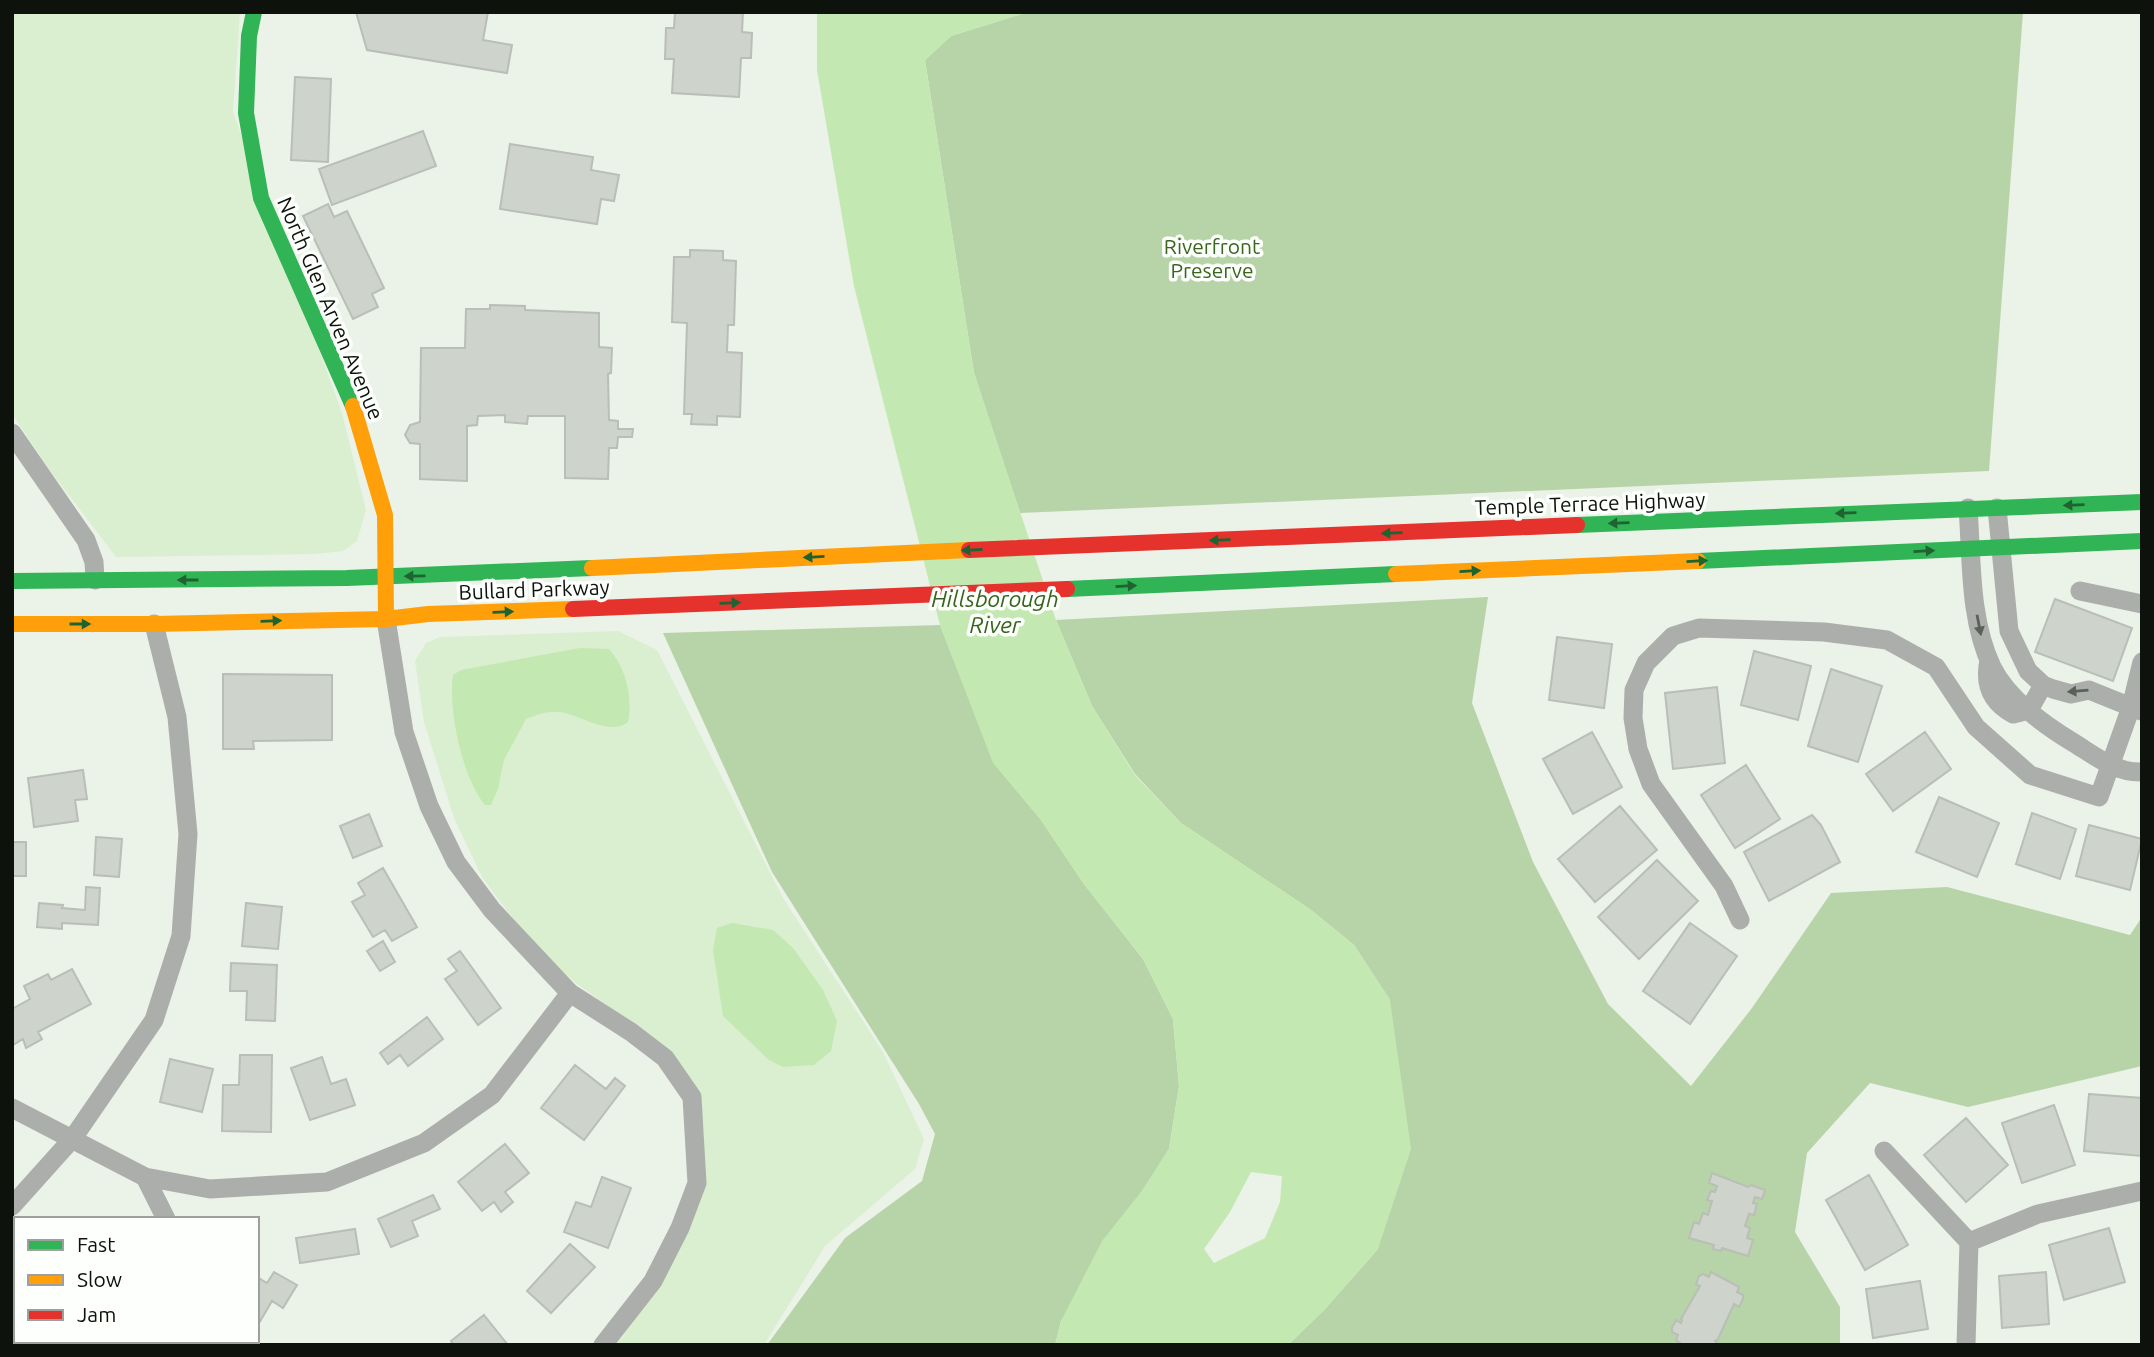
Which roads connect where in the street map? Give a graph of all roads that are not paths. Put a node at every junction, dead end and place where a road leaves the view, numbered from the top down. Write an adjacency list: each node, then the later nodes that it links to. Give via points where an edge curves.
1 (254, 12): 10 (main road, North Glen Arven Avenue, via 246,113 261,198 353,406 385,515)
2 (12, 433): 11 (street, via 86,540 94,562)
3 (2142, 502): 5 (main road, Temple Terrace Highway, one-way to 5)
4 (1968, 508): 5 (main road, Temple Terrace Highway); 7 (main road, Temple Terrace Highway, one-way to 7); 8 (street)
5 (1997, 508): 9 (street)
6 (2142, 541): 9 (main road)
7 (1040, 547): 10 (main road, Bullard Parkway, one-way to 10)
8 (1971, 548): 9 (main road); 15 (main road, Bullard Parkway, one-way to 8); 21 (street, one-way to 21, via 1981,638 1993,669)
9 (2000, 549): 19 (street, via 2009,631 2028,671)
10 (386, 576): 11 (main road, Bullard Parkway, one-way to 11); 15 (main road, North Glen Arven Avenue)
11 (94, 580): 12 (main road, Bullard Parkway)
12 (12, 581)
13 (2080, 591): 14 (street)
14 (2142, 604)
15 (386, 619): 17 (main road, Bullard Parkway, one-way to 15); 25 (street, via 404,732 429,806 456,862 492,910)
16 (12, 624): 17 (main road, Bullard Parkway, one-way to 17)
17 (154, 625): 27 (street, via 177,717 187,821 181,936 154,1020)
18 (2142, 662): 20 (street)
19 (2043, 685): 20 (street, one-way to 19, via 2089,690 2071,694); 21 (street)
20 (2136, 709): 22 (street)
21 (2029, 710): 22 (street)
22 (2111, 766): 23 (street); 24 (street, via 2099,797 2030,775 1976,727 1936,667 1887,640 1824,632 1699,628 1673,636 1646,663 1634,690 1638,749 1651,784 1724,886)
23 (2142, 772)
24 (1740, 920)
25 (570, 993): 29 (street, via 492,1095 424,1143 327,1182 210,1189); 34 (street, via 665,1058 692,1097 697,1182 653,1281)
26 (12, 1108): 27 (street)
27 (73, 1138): 29 (street); 31 (street)
28 (1885, 1151): 33 (street)
29 (145, 1177): 32 (street)
30 (2142, 1191): 33 (street, via 2038,1214)
31 (12, 1206)
32 (165, 1217)
33 (1969, 1242): 35 (street)
34 (603, 1345)
35 (1966, 1345)

